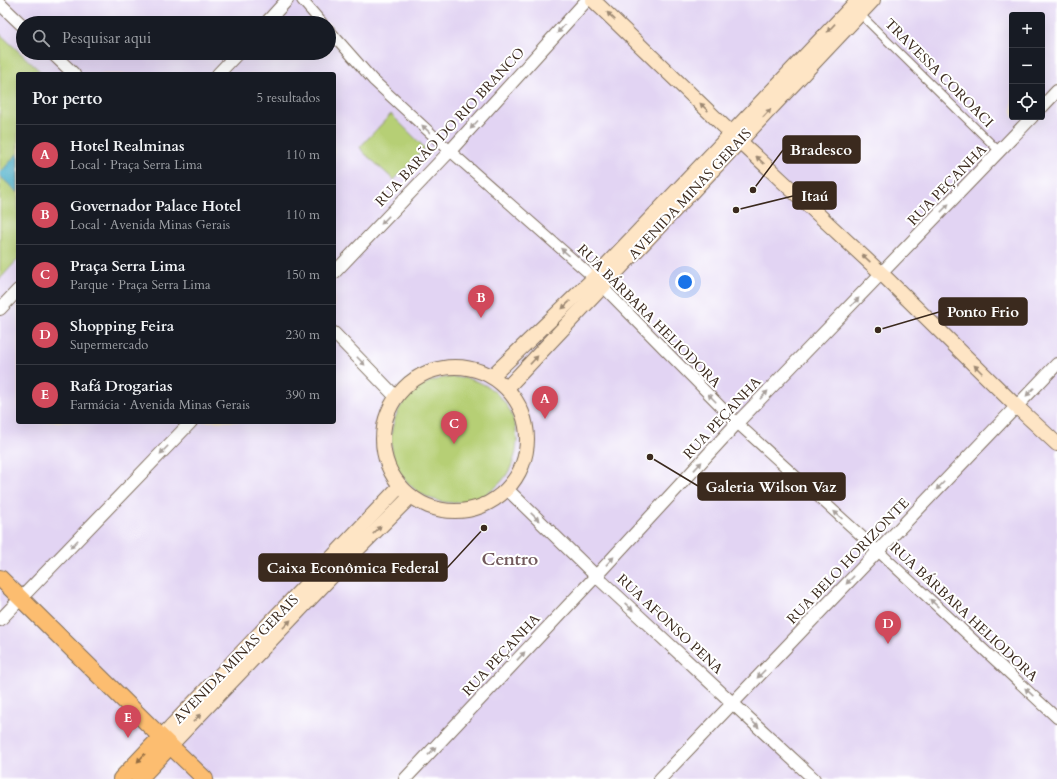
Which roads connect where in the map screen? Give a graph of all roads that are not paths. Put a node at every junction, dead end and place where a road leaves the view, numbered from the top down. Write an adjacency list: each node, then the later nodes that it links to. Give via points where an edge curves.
1 (287, 0): 8 (street)
2 (302, 0): 9 (street)
3 (588, 0): 20 (street, RUA BARÃO DO RIO BRANCO, one-way to 20)
4 (593, 0): 19 (main road, one-way to 4)
5 (873, 0): 7 (main road, AVENIDA MINAS GERAIS)
6 (0, 4): 10 (street)
7 (859, 7): 19 (main road, AVENIDA MINAS GERAIS); 21 (street, TRAVESSA COROACI)
8 (272, 16)
9 (316, 16)
10 (16, 19)
11 (336, 38): 20 (street, RUA BÁRBARA HELIODORA, one-way to 11, via 373,80)
12 (59, 60): 14 (street)
13 (231, 60): 15 (street)
14 (72, 72)
15 (220, 72)
16 (1057, 91): 17 (street)
17 (1045, 103)
18 (1029, 120): 21 (street, RUA PEÇANHA)
19 (736, 137): 23 (main road, one-way to 19); 24 (main road, AVENIDA MINAS GERAIS)
20 (450, 151): 22 (street, RUA BARÃO DO RIO BRANCO, one-way to 22); 24 (street, RUA BÁRBARA HELIODORA, one-way to 20)
21 (999, 151): 23 (street, RUA PEÇANHA, one-way to 21)
22 (336, 271)
23 (882, 274): 32 (main road, one-way to 23); 33 (street, RUA PEÇANHA, one-way to 23)
24 (598, 282): 29 (main road, AVENIDA MINAS GERAIS, one-way to 29); 30 (main road, AVENIDA MINAS GERAIS, one-way to 24); 33 (street, RUA BÁRBARA HELIODORA, one-way to 24)
25 (16, 292): 26 (street)
26 (0, 309)
27 (336, 335): 31 (street, one-way to 31)
28 (1057, 364): 32 (street, RUA BELO HORIZONTE, one-way to 32)
29 (492, 376): 30 (main road); 31 (main road, via 472,368 451,366 430,370 411,381)
30 (507, 388): 37 (main road, via 523,414 528,439 523,463)
31 (396, 396): 36 (main road, via 385,418 383,442 388,466)
32 (1016, 406): 35 (main road); 39 (street, RUA BELO HORIZONTE, one-way to 39)
33 (737, 423): 39 (street, RUA BÁRBARA HELIODORA, one-way to 33); 40 (street, RUA PEÇANHA, one-way to 33)
34 (189, 424): 42 (street, one-way to 42)
35 (1057, 444)
36 (400, 486): 38 (main road); 46 (main road, AVENIDA MINAS GERAIS)
37 (507, 489): 38 (main road, via 492,502 473,509 453,512 434,508); 40 (street, RUA AFONSO PENA, one-way to 40)
38 (411, 496): 46 (main road, AVENIDA MINAS GERAIS, one-way to 38)
39 (878, 551): 44 (street, RUA BELO HORIZONTE, one-way to 44); 45 (street, RUA BÁRBARA HELIODORA, one-way to 39)
40 (596, 576): 44 (street, RUA AFONSO PENA, one-way to 44); 50 (street, RUA PEÇANHA, one-way to 40)
41 (0, 578): 42 (main road)
42 (22, 598): 43 (street); 46 (main road)
43 (0, 620)
44 (733, 703): 51 (street, RUA BELO HORIZONTE); 52 (street, RUA AFONSO PENA, one-way to 52)
45 (1057, 718)
46 (166, 742): 47 (main road, AVENIDA MINAS GERAIS, one-way to 47); 48 (main road, AVENIDA MINAS GERAIS); 49 (main road)
47 (121, 779)
48 (139, 779)
49 (206, 779)
50 (405, 779)
51 (660, 779)
52 (814, 779)

